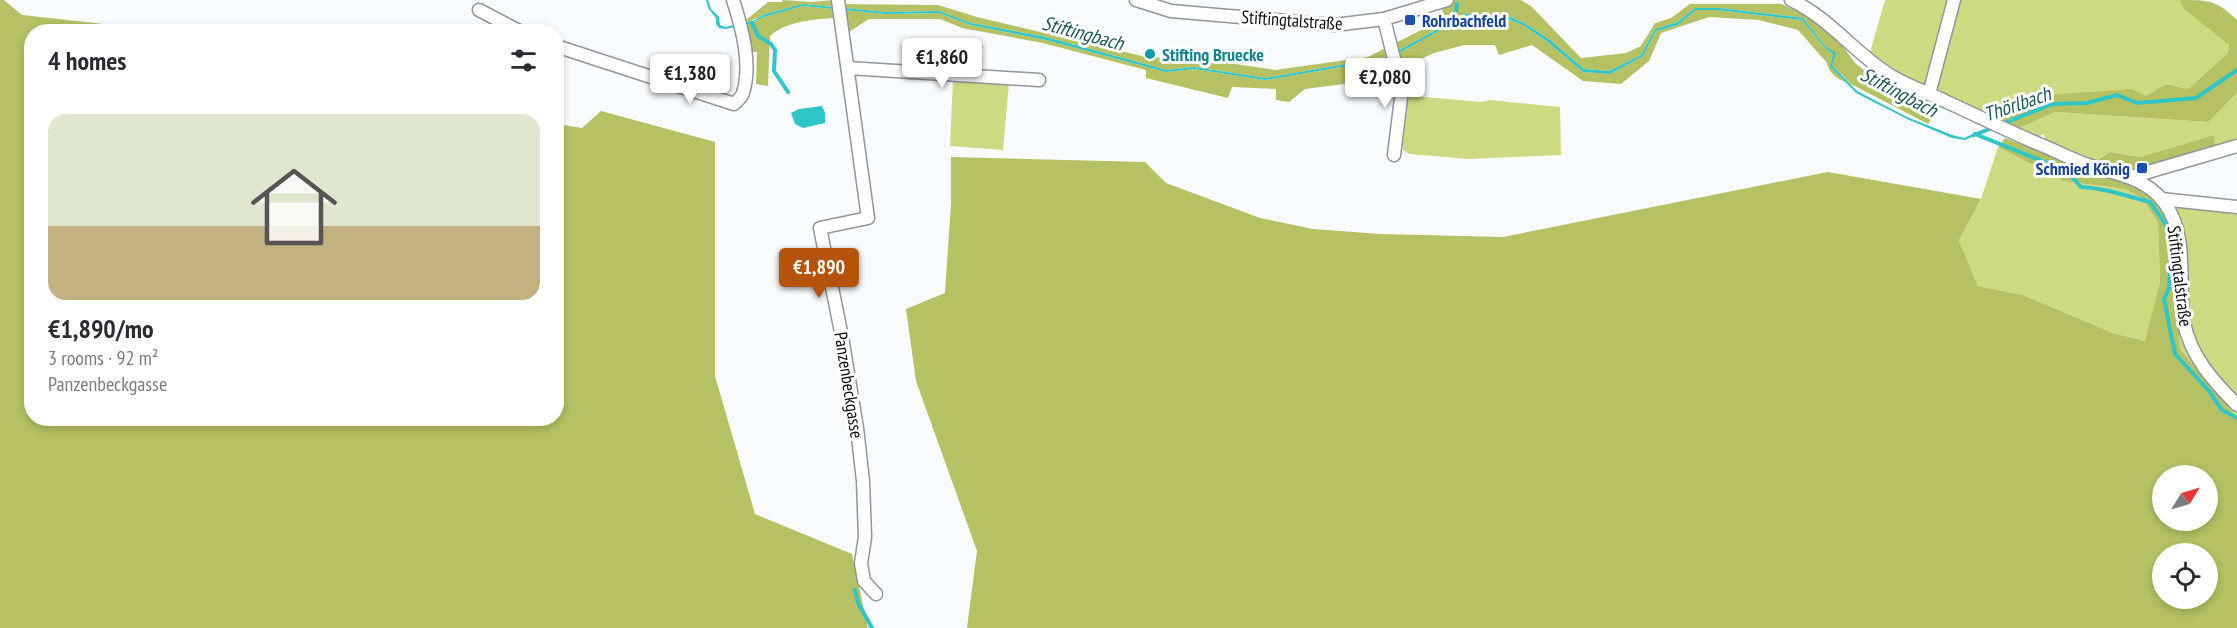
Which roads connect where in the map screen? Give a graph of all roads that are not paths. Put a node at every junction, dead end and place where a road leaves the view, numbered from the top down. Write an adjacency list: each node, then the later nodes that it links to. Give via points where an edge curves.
1 (733, 0): 11 (street, via 740,21 745,72 743,95 734,104)
2 (838, 0): 12 (street, Panzenbeckgasse)
3 (1136, 0): 9 (street, Stiftingtalstraße, via 1171,11 1313,25)
4 (1447, 0): 7 (street, Stiftingtalstraße)
5 (1791, 0): 14 (street, Stiftingtalstraße, via 1811,11 1893,77)
6 (1954, 0): 14 (street)
7 (1435, 2): 9 (street, Stiftingtalstraße)
8 (478, 10): 10 (street)
9 (1384, 19): 16 (street, via 1402,90)
10 (505, 24)
11 (564, 49)
12 (848, 68): 13 (street); 21 (street, Panzenbeckgasse, via 868,218 820,228 857,428 865,537 861,563 864,581)
13 (1039, 80)
14 (1929, 93): 17 (street, Stiftingtalstraße, via 2008,132 2086,164)
15 (2237, 146): 17 (street)
16 (1394, 155)
17 (2131, 177): 18 (street, Stiftingtalstraße)
18 (2161, 199): 19 (street); 20 (street, Stiftingtalstraße, via 2178,234 2184,324 2189,340 2210,376)
19 (2237, 207)
20 (2237, 405)
21 (876, 594)

